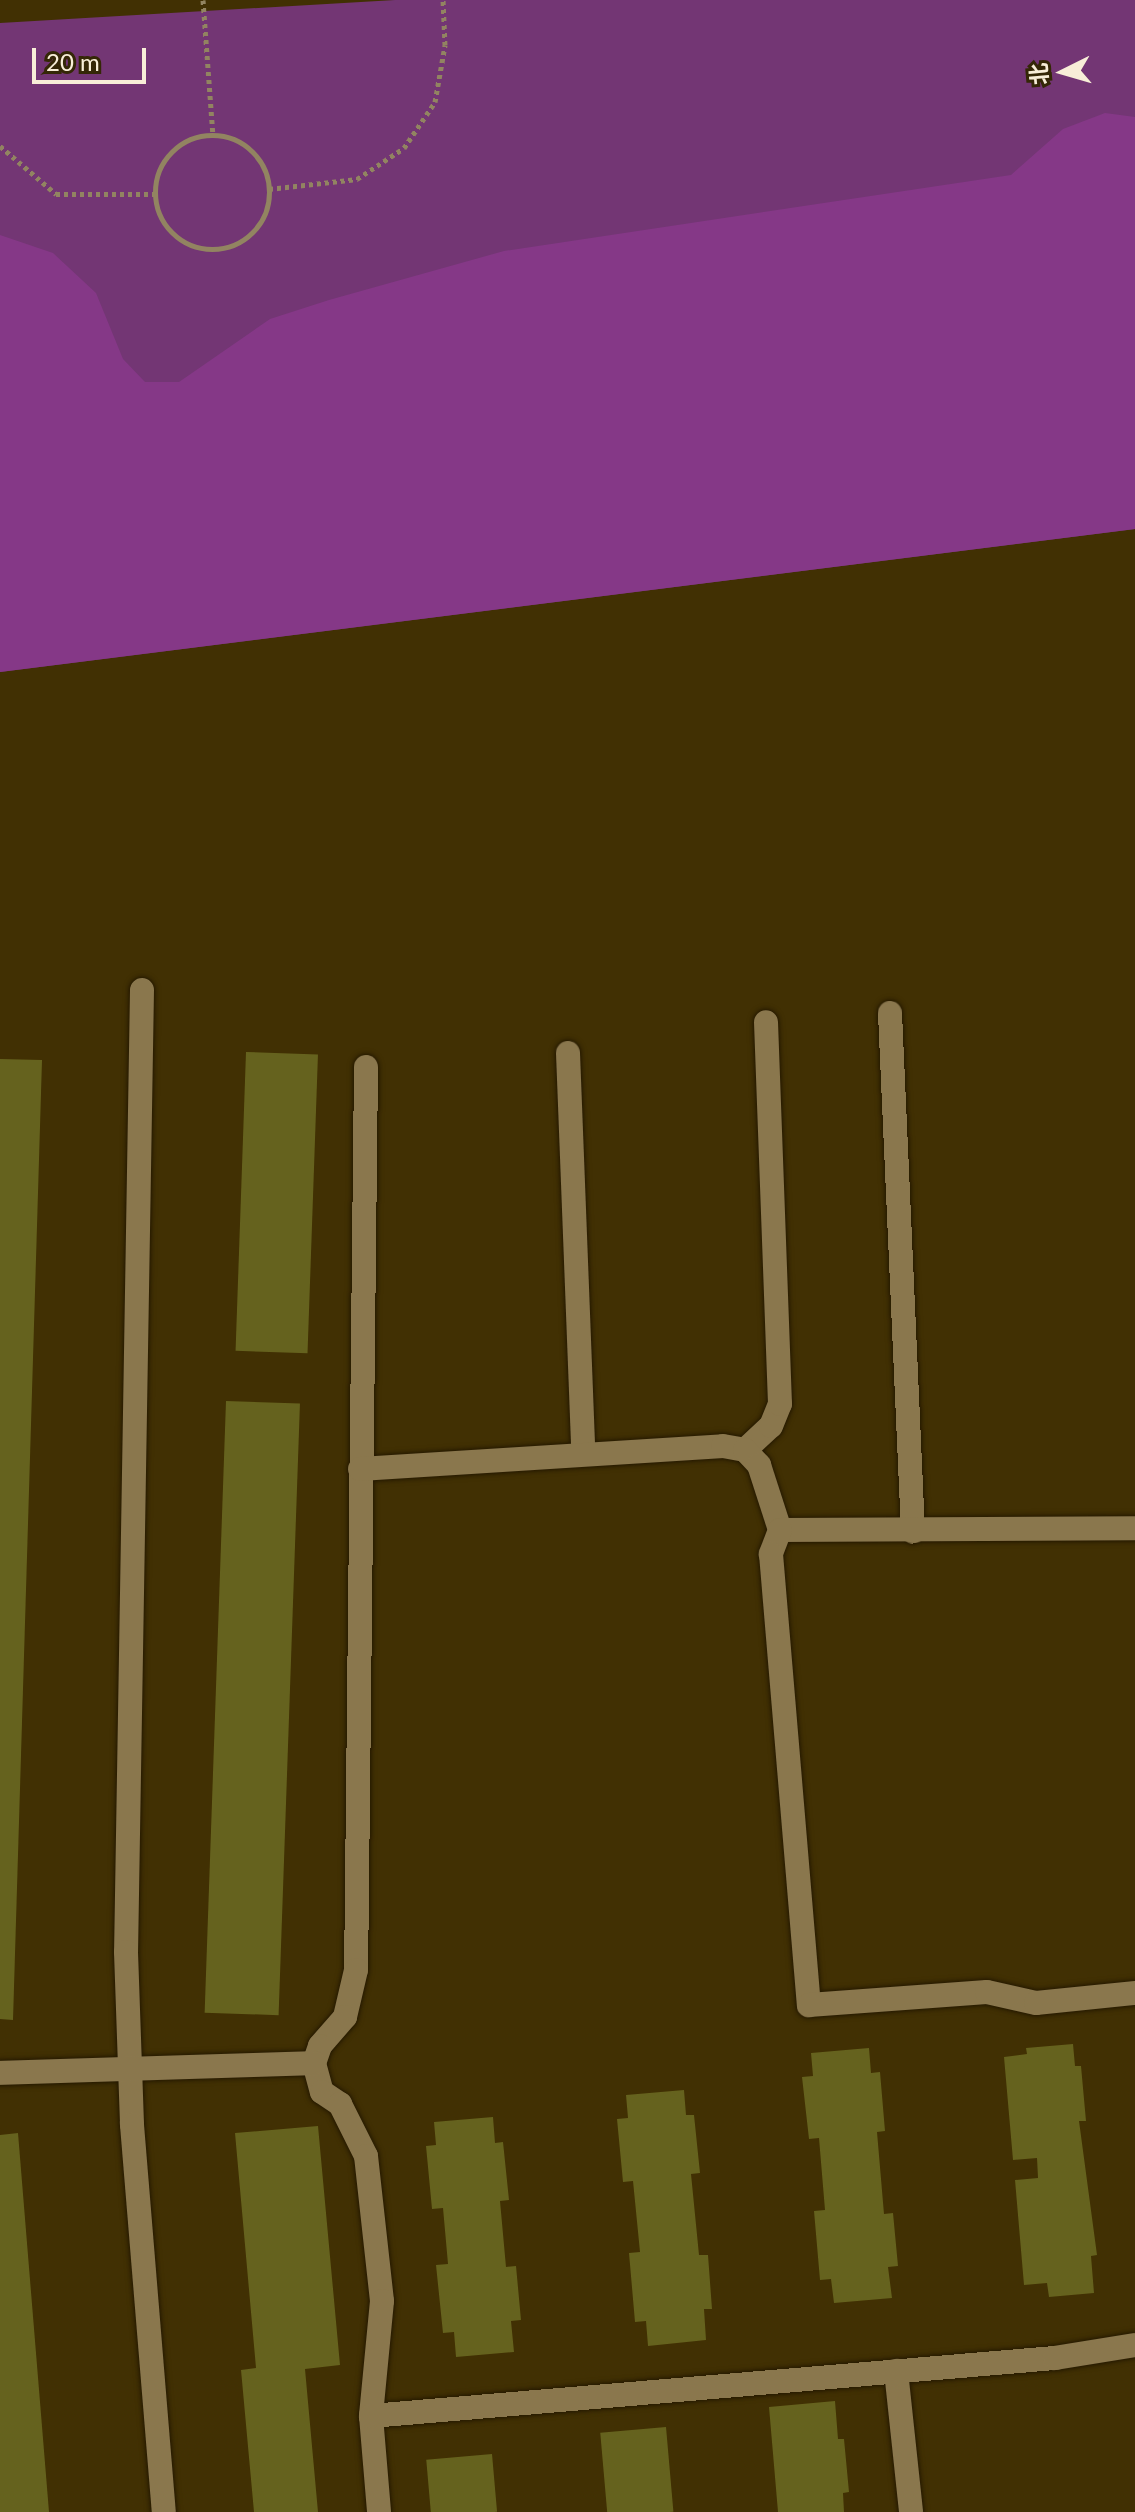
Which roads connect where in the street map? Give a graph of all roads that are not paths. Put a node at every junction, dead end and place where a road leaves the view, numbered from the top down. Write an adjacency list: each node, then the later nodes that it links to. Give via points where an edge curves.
1 (142, 990): 14 (street, via 126,1952)
2 (890, 1013): 11 (street)
3 (766, 1022): 6 (street, via 780,1404 771,1426)
4 (568, 1053): 7 (street)
5 (366, 1067): 8 (street)
6 (745, 1450): 7 (street, via 723,1446); 10 (street, via 759,1465)
7 (583, 1452): 8 (street)
8 (360, 1469): 13 (street, via 356,1970 345,2017 320,2046)
9 (1135, 1528): 11 (street)
10 (780, 1530): 11 (street); 12 (street, via 771,1554 809,2005 987,1992 1036,2003)
11 (913, 1531)
12 (1135, 1993)
13 (314, 2063): 14 (street); 18 (street, via 322,2092 340,2104 366,2156 382,2301)
14 (129, 2067): 15 (street); 19 (street)
15 (0, 2073)
16 (1135, 2345): 17 (street, via 1055,2358)
17 (896, 2371): 18 (street); 21 (street)
18 (371, 2416): 20 (street)
19 (164, 2512)
20 (379, 2512)
21 (911, 2512)

